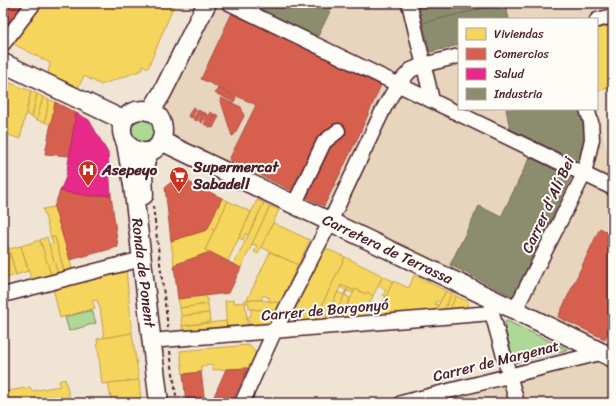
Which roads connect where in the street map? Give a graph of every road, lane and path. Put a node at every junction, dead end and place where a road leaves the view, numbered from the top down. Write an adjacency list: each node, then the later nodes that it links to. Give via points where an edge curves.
1 (34, 3): 7 (street)
2 (207, 3): 14 (main road)
3 (229, 3): 11 (street)
4 (408, 3): 10 (street)
5 (613, 16): 6 (street)
6 (598, 20)
7 (3, 44)
8 (458, 56): 10 (street)
9 (3, 63): 15 (main road)
10 (423, 65): 11 (street, via 411,70); 12 (street)
11 (398, 84): 12 (street); 23 (street)
12 (432, 100): 19 (street)
13 (587, 110): 19 (street, Carrer d'Alí Bei, via 592,139)
14 (151, 111): 15 (main road, via 134,111); 18 (main road, via 158,116 163,126 163,136)
15 (123, 120): 17 (main road, via 122,131)
16 (338, 131): 22 (street, via 324,142)
17 (126, 143): 18 (main road, via 137,151); 24 (main road, Ronda de Ponent)
18 (154, 147): 22 (main road, Carretera de Terrassa); 29 (main road, Ronda de Ponent, via 143,173 143,184)
19 (584, 174): 20 (street); 27 (street, Carrer d'Alí Bei)
20 (610, 184)
21 (152, 203): 29 (path)
22 (294, 205): 23 (main road, Carretera de Terrassa)
23 (330, 222): 26 (main road, Carretera de Terrassa); 28 (street)
24 (142, 259): 25 (street); 32 (main road, Ronda de Ponent)
25 (3, 295)
26 (492, 306): 27 (main road, Carretera de Terrassa); 28 (street, Carrer de Borgonyó); 31 (street)
27 (515, 310): 30 (main road, Carretera de Terrassa)
28 (274, 332): 29 (street, Carrer de Borgonyó); 35 (street)
29 (165, 340): 33 (main road, Ronda de Ponent); 34 (path)
30 (607, 356): 31 (street, Carrer de Margenat)
31 (509, 376): 36 (street, Carrer de Margenat); 37 (street)
32 (159, 403)
33 (169, 403)
34 (177, 403)
35 (242, 403)
36 (401, 403)
37 (517, 403)

